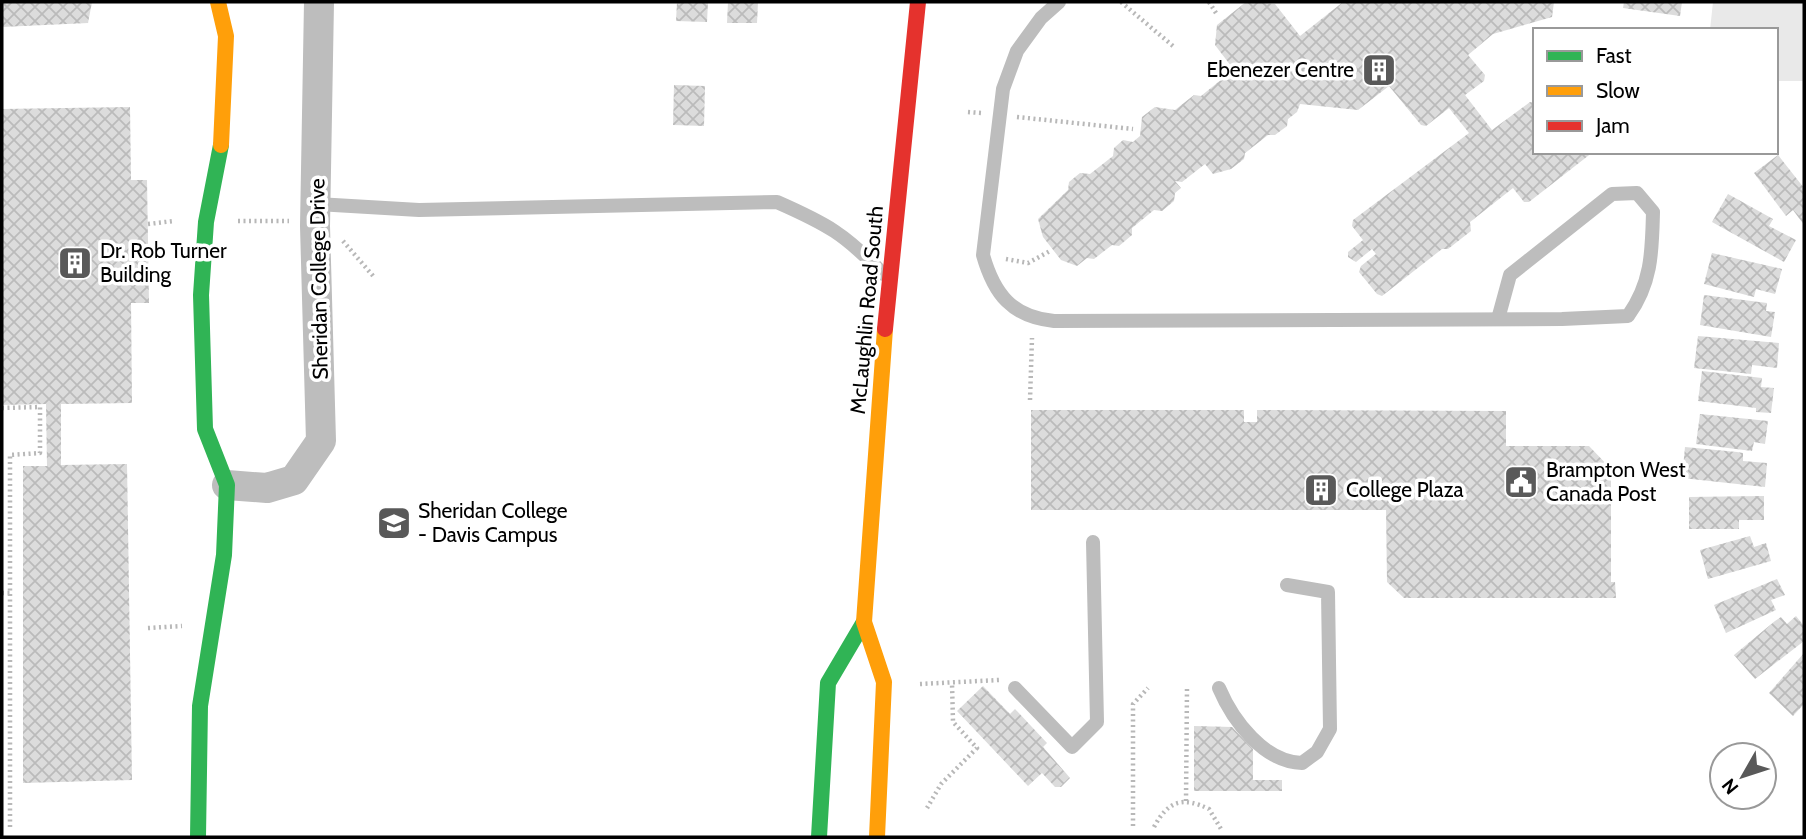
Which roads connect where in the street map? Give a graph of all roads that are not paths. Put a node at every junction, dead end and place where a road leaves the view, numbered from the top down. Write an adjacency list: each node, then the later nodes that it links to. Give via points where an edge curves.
1 (218, 2): 8 (street, via 226,36 223,137 206,222 201,295 205,429)
2 (319, 2): 5 (street, Sheridan College Drive)
3 (918, 2): 6 (street, McLaughlin Road South)
4 (1059, 2): 7 (lane, via 1017,51 1003,89 983,255 1002,300 1035,319)
5 (309, 213): 6 (lane, via 777,202 850,239); 8 (street, Sheridan College Drive, via 321,441 294,480 267,488)
6 (888, 280): 11 (street, McLaughlin Road South)
7 (1498, 319): 7 (lane, via 1628,316 1652,266 1653,212 1637,192 1612,194 1510,275)
8 (227, 485): 14 (street, via 224,555 200,706)
9 (1093, 542): 12 (lane, via 1097,722 1072,747)
10 (1287, 585): 13 (lane, via 1328,592 1330,729 1317,752 1302,763 1277,760 1228,710)
11 (864, 622): 15 (street, McLaughlin Road South, via 828,683); 16 (street, McLaughlin Road South, via 884,682)
12 (1015, 688)
13 (1219, 688)
14 (198, 837)
15 (819, 837)
16 (877, 837)

